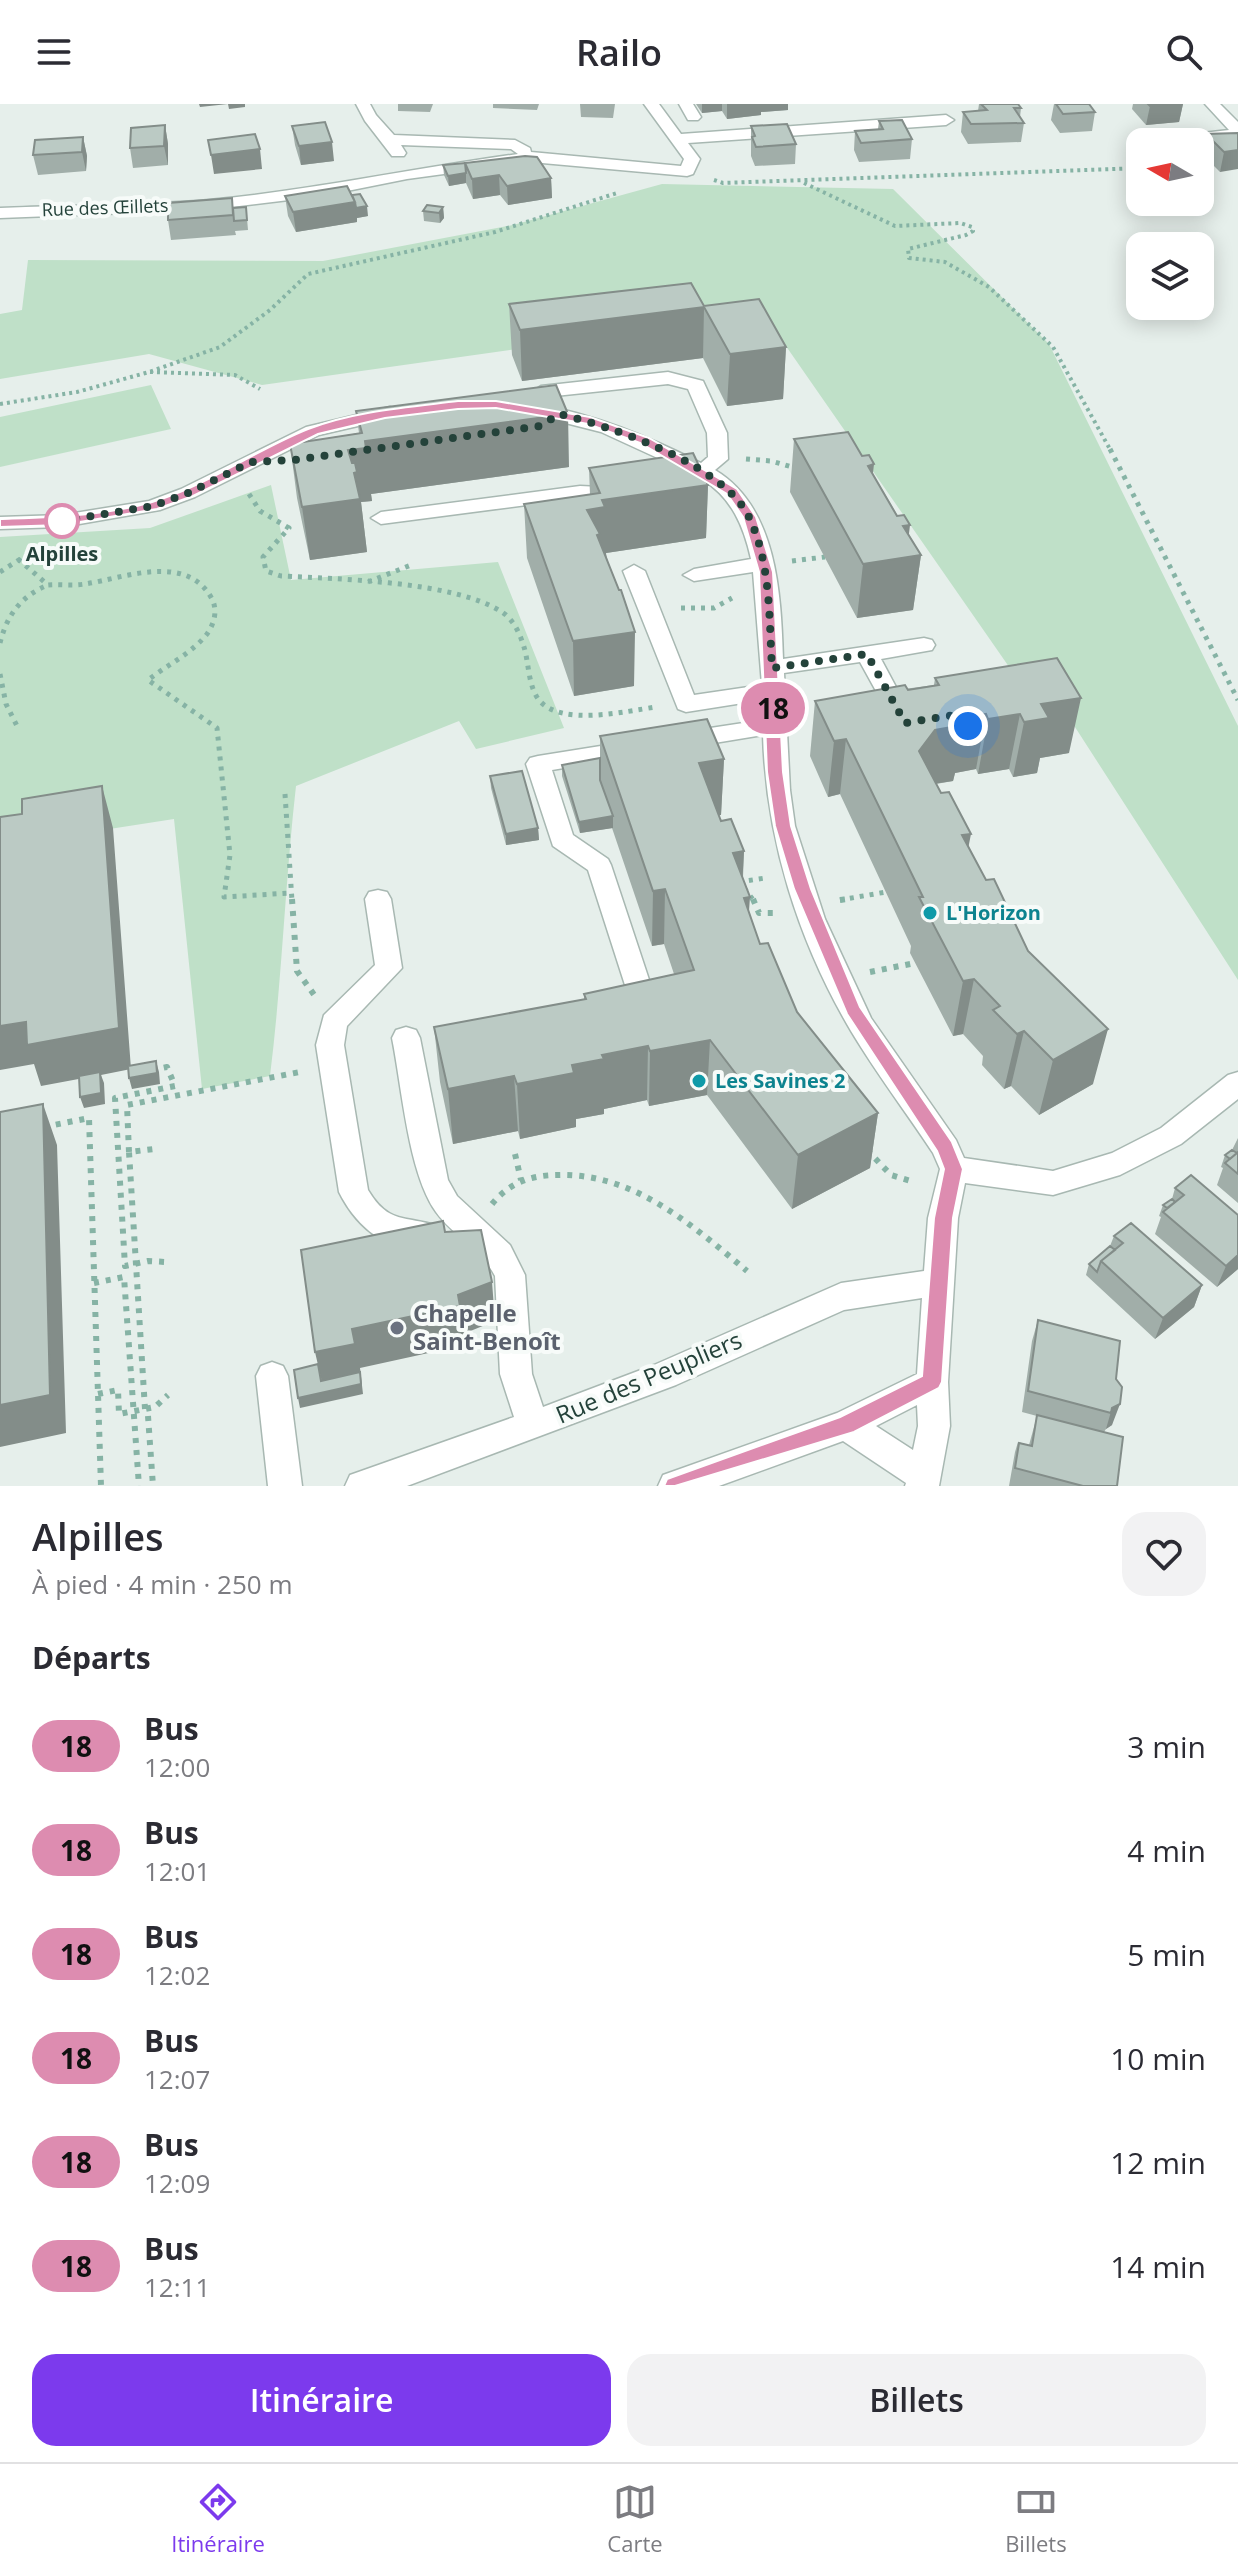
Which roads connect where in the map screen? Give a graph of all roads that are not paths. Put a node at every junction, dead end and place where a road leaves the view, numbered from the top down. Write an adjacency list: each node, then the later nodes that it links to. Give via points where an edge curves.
1 (363, 104): 8 (street, via 366,116)
2 (651, 104): 7 (street)
3 (1212, 104): 5 (street)
4 (946, 120): 7 (street)
5 (1238, 132): 6 (street)
6 (1214, 135)
7 (677, 139): 9 (street, Rue des Œillets, via 692,159 687,171)
8 (393, 140): 9 (street, via 515,145); 10 (street)
9 (531, 157): 10 (street, Rue des Œillets)
10 (407, 174): 11 (street, Rue des Œillets, via 206,205)
11 (0, 213)
12 (409, 410): 16 (street, via 313,431)
13 (559, 414): 14 (street, via 549,423); 17 (street); 17 (street, via 515,407 541,392 668,378 696,385 717,433)
14 (525, 429)
15 (294, 460): 16 (street)
16 (251, 462): 21 (street, via 188,493 135,511)
17 (711, 466): 18 (street); 22 (street, via 749,517)
18 (667, 490)
19 (640, 494): 20 (street, via 580,492)
20 (381, 518)
21 (0, 523)
22 (763, 564): 24 (street); 27 (street)
23 (634, 571): 27 (street, via 686,704)
24 (694, 575)
25 (924, 645): 26 (street)
26 (867, 654): 27 (street); 29 (street)
27 (773, 680): 28 (street)
28 (773, 726): 31 (street, via 538,764 562,840 599,865 648,1016); 34 (street, via 783,826 808,906 853,1010 946,1148)
29 (909, 730)
30 (378, 899): 35 (street, via 389,968 334,1022 330,1045 354,1192 378,1225 403,1234)
31 (617, 1022)
32 (406, 1038): 35 (street, via 434,1182 447,1205)
33 (1238, 1083): 34 (street, via 1171,1136 1107,1167 1053,1183)
34 (954, 1169): 36 (street)
35 (481, 1238): 40 (street, via 499,1254 510,1275 516,1374)
36 (937, 1282): 38 (street); 40 (street, Rue des Peupliers, via 841,1297)
37 (272, 1376): 42 (street)
38 (932, 1382): 39 (street); 41 (street, via 934,1426)
39 (846, 1425): 41 (street); 44 (street)
40 (533, 1426): 43 (street, Rue des Peupliers)
41 (923, 1481)
42 (285, 1486)
43 (362, 1486)
44 (675, 1486)

